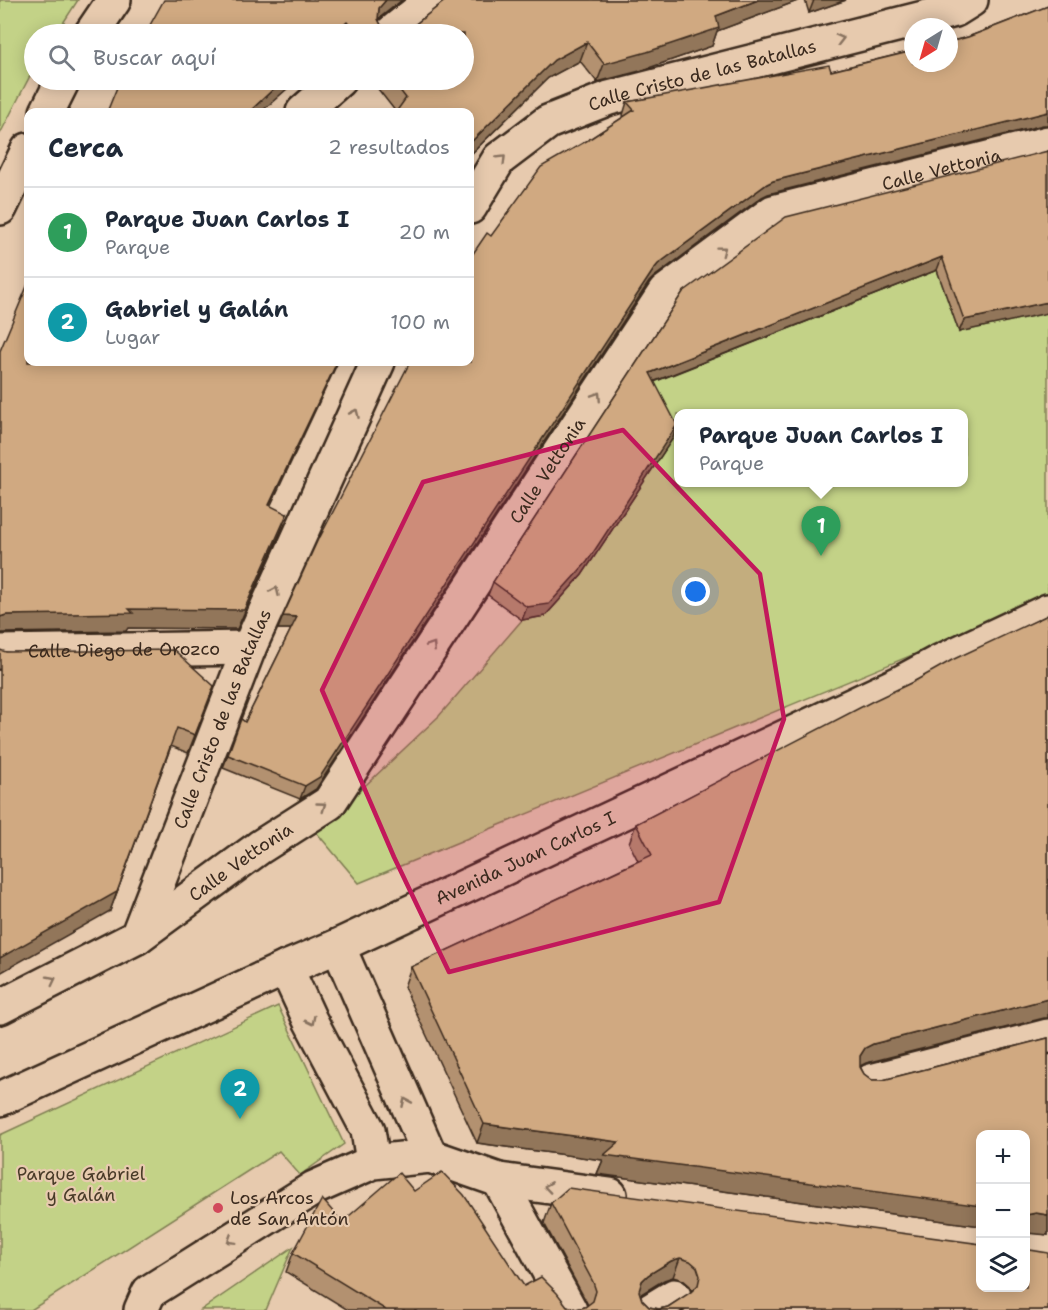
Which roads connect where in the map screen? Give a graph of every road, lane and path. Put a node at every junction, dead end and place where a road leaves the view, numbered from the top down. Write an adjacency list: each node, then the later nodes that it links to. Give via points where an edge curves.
1 (114, 0): 4 (street)
2 (432, 0): 5 (street)
3 (959, 3): 12 (street, Calle Cristo de las Batallas, one-way to 3, via 499,159 548,122 609,98)
4 (98, 24)
5 (402, 24)
6 (58, 90): 8 (street)
7 (328, 90): 9 (street)
8 (48, 108)
9 (308, 108)
10 (1048, 143): 18 (street, Calle Vettonia, one-way to 10, via 260,847 329,803 665,292 773,212)
11 (19, 162): 13 (street)
12 (474, 200)
13 (0, 208)
14 (376, 366): 16 (street, Calle Cristo de las Batallas, one-way to 14)
15 (1048, 611): 19 (street, Avenida Juan Carlos I)
16 (249, 648): 17 (street, Calle Diego de Orozco); 18 (street, Calle Cristo de las Batallas)
17 (0, 652)
18 (137, 937): 21 (street, one-way to 18)
19 (338, 946): 20 (street, Avenida Juan Carlos I); 25 (street, one-way to 19)
20 (286, 968): 24 (street, Avenida Juan Carlos I); 26 (street, one-way to 26, via 368,1130)
21 (0, 1007)
22 (1048, 1036): 23 (street)
23 (871, 1082)
24 (0, 1099)
25 (430, 1156): 26 (street); 27 (street)
26 (373, 1162): 29 (street, one-way to 29, via 314,1188 149,1292)
27 (499, 1180): 28 (street, one-way to 27); 30 (street)
28 (640, 1199)
29 (141, 1310)
30 (570, 1310)

